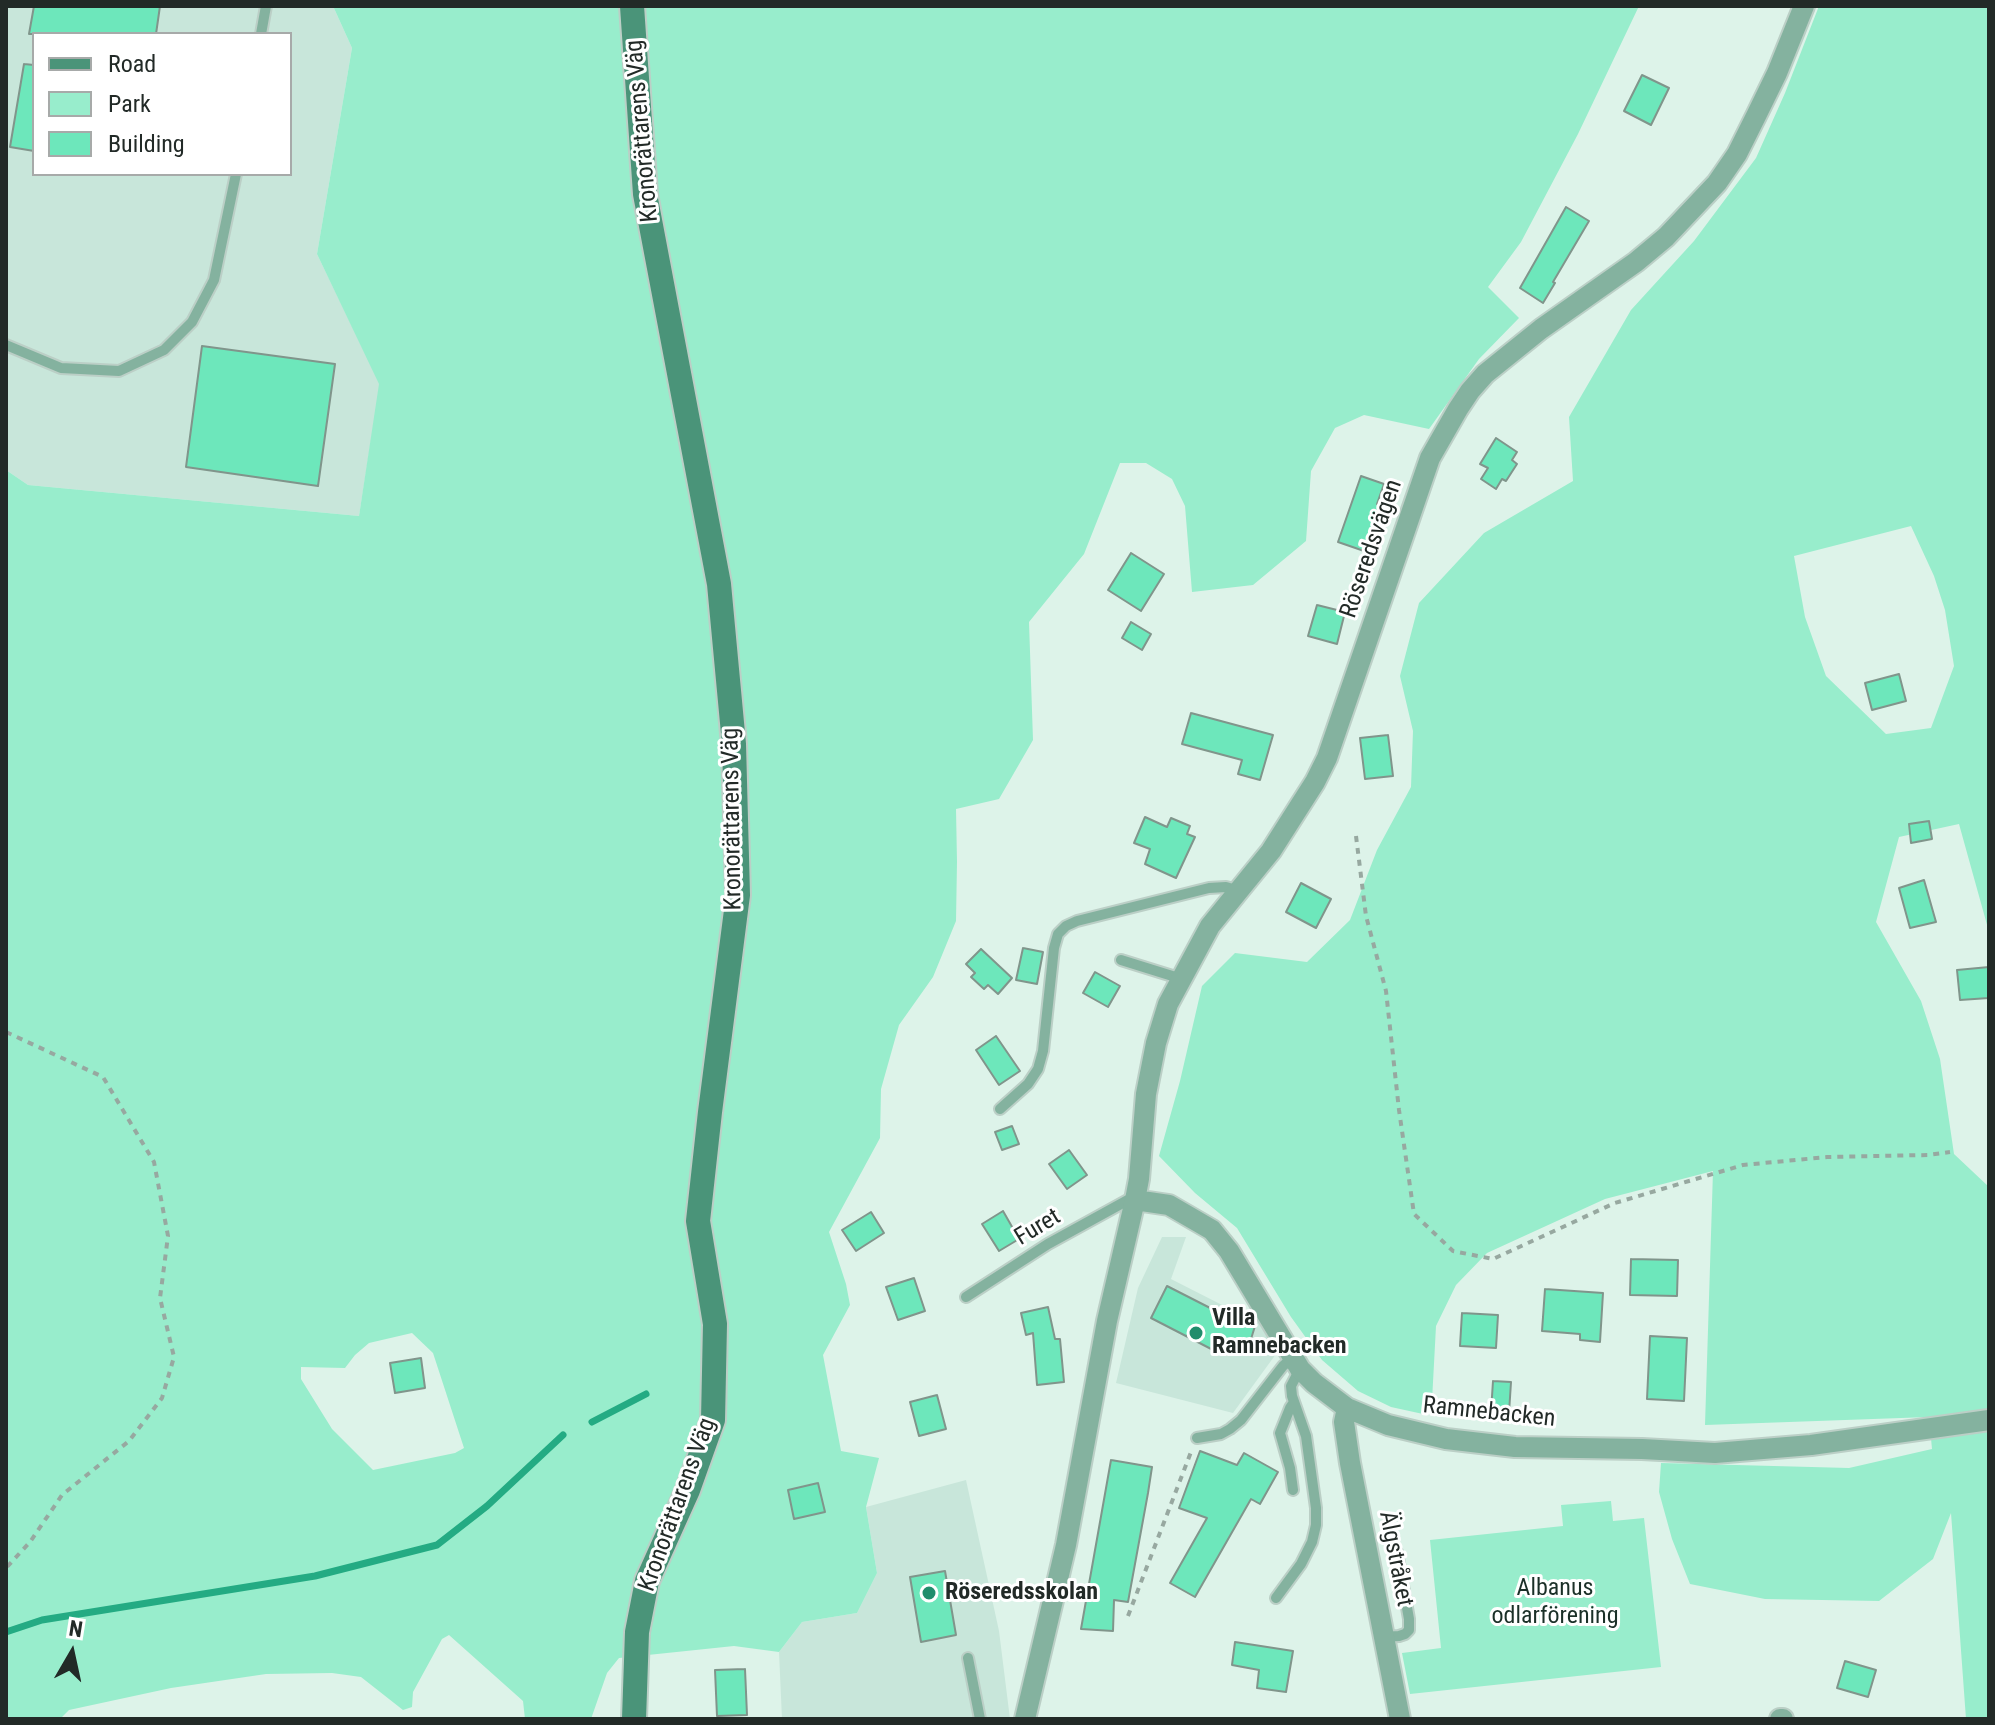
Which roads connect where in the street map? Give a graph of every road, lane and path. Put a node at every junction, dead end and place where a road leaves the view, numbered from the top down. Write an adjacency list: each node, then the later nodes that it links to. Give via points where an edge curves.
1 (266, 6): 4 (lane)
2 (632, 6): 28 (street, Kronorättarens Väg, via 645,194 719,584 734,744 738,895 698,1221 715,1324 713,1420 647,1581 637,1632)
3 (1804, 6): 8 (street, Röseredsvägen, via 1750,129 1717,183 1636,262 1485,374 1458,409 1430,458 1327,758 1271,851)
4 (261, 32)
5 (236, 176): 6 (lane, via 214,280 192,322 164,350 119,371 61,368)
6 (6, 345)
7 (1356, 836): 13 (path, via 1366,916 1386,991 1414,1214 1453,1251 1493,1259 1615,1203 1743,1165)
8 (1240, 891): 10 (street, Röseredsvägen, via 1210,926); 12 (lane, via 1209,888 1066,926 1054,948 1038,1069)
9 (1121, 960): 10 (lane)
10 (1182, 979): 14 (street, Röseredsvägen, via 1156,1043)
11 (6, 1032): 23 (path, via 103,1077 154,1162 168,1236 160,1298 174,1357 162,1398 129,1441 62,1495)
12 (1000, 1109)
13 (1950, 1152)
14 (1135, 1200): 15 (lane, Furet, via 1048,1244); 16 (street, Ramnebacken, via 1169,1205 1212,1230); 30 (street, via 1066,1545)
15 (966, 1297)
16 (1296, 1364): 17 (lane); 18 (street, Ramnebacken); 20 (lane, via 1283,1366 1230,1429)
17 (1294, 1402): 21 (lane, via 1280,1433); 24 (lane, via 1306,1436 1316,1525 1301,1564)
18 (1347, 1408): 19 (street, Ramnebacken, via 1446,1439 1515,1447 1715,1453); 26 (street, Älgstråket, via 1344,1422)
19 (1989, 1420)
20 (1197, 1438): 25 (path)
21 (1293, 1490)
22 (1397, 1552): 26 (lane, via 1409,1630)
23 (6, 1568)
24 (1276, 1598)
25 (1128, 1616)
26 (1383, 1637): 31 (street, Älgstråket)
27 (968, 1658): 29 (lane)
28 (634, 1719)
29 (980, 1719)
30 (1025, 1719)
31 (1400, 1719)

